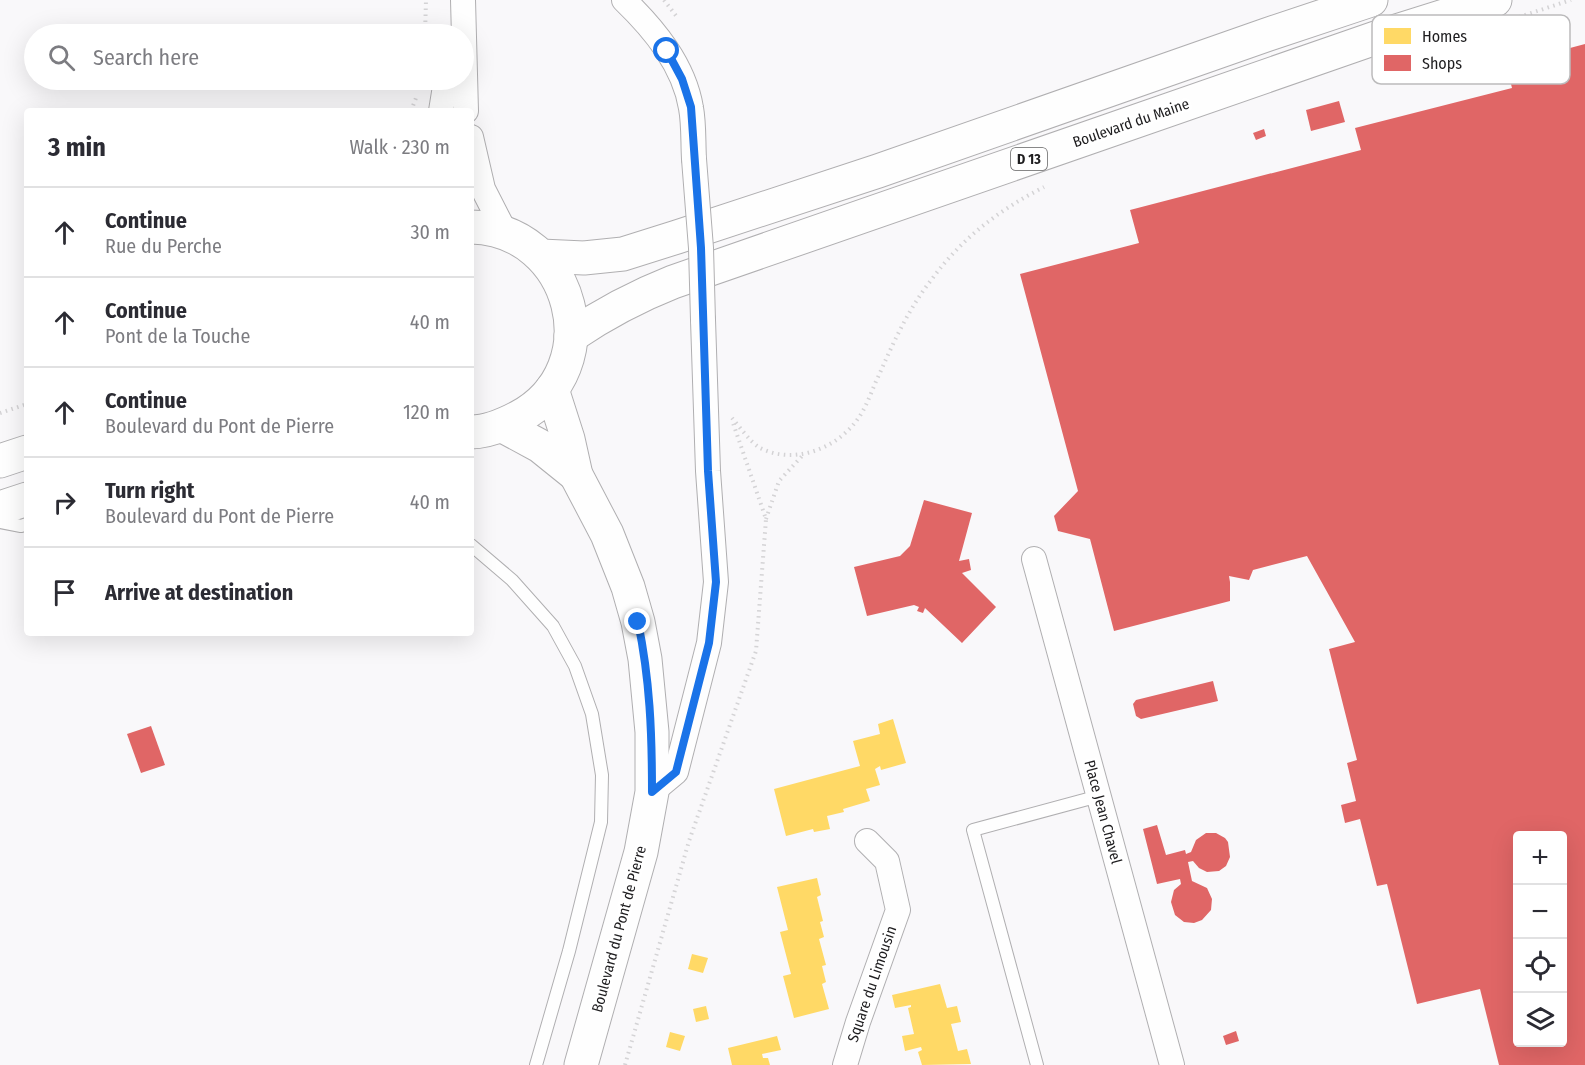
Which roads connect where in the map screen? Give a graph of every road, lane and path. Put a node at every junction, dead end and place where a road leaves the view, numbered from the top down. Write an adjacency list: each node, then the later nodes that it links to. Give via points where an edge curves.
1 (426, 0): 8 (path)
2 (464, 0): 9 (street)
3 (624, 0): 38 (street, bridge, via 648,23 667,51 691,107 716,582 709,643 676,772)
4 (1371, 0): 19 (main road, D 13, via 878,171 623,254 584,258)
5 (1571, 0): 6 (path)
6 (1505, 9): 7 (main road, Boulevard du Maine / D 13)
7 (1477, 15)
8 (425, 24)
9 (462, 24)
10 (1372, 39): 20 (main road, Boulevard du Maine / D 13, via 673,282 605,313)
11 (444, 90): 13 (street)
12 (465, 90): 14 (street)
13 (441, 108)
14 (466, 108)
15 (474, 149): 18 (street, via 483,189)
16 (1045, 187): 28 (path, via 1017,201 962,241 906,316 858,419 840,439)
17 (474, 227): 18 (main road)
18 (506, 234): 19 (main road)
19 (541, 256): 20 (main road, via 559,280 566,298)
20 (571, 336): 21 (main road, via 562,372)
21 (552, 389): 25 (main road, via 531,411); 30 (main road)
22 (24, 405): 23 (path)
23 (0, 413)
24 (731, 417): 28 (path, via 759,447 782,454)
25 (503, 426): 26 (main road); 30 (main road, via 540,446)
26 (474, 431)
27 (24, 453): 29 (main road)
28 (803, 454): 33 (path, via 779,481)
29 (0, 461)
30 (576, 475): 38 (main road, Boulevard du Pont de Pierre, via 607,534 638,622 652,732)
31 (24, 500): 32 (main road)
32 (0, 508)
33 (766, 519)
34 (0, 522): 35 (lane)
35 (24, 525)
36 (474, 548): 41 (lane, via 512,580 553,626 575,666 592,714 602,775 601,822)
37 (1034, 559): 39 (street, Place Jean Chavel)
38 (652, 792): 42 (main road, Boulevard du Pont de Pierre, via 641,852)
39 (1099, 796): 44 (lane, via 973,830); 45 (street, Place Jean Chavel)
40 (867, 842): 43 (street, Square du Limousin, via 887,861 898,910)
41 (536, 1065)
42 (581, 1065)
43 (845, 1065)
44 (1037, 1065)
45 (1172, 1065)

